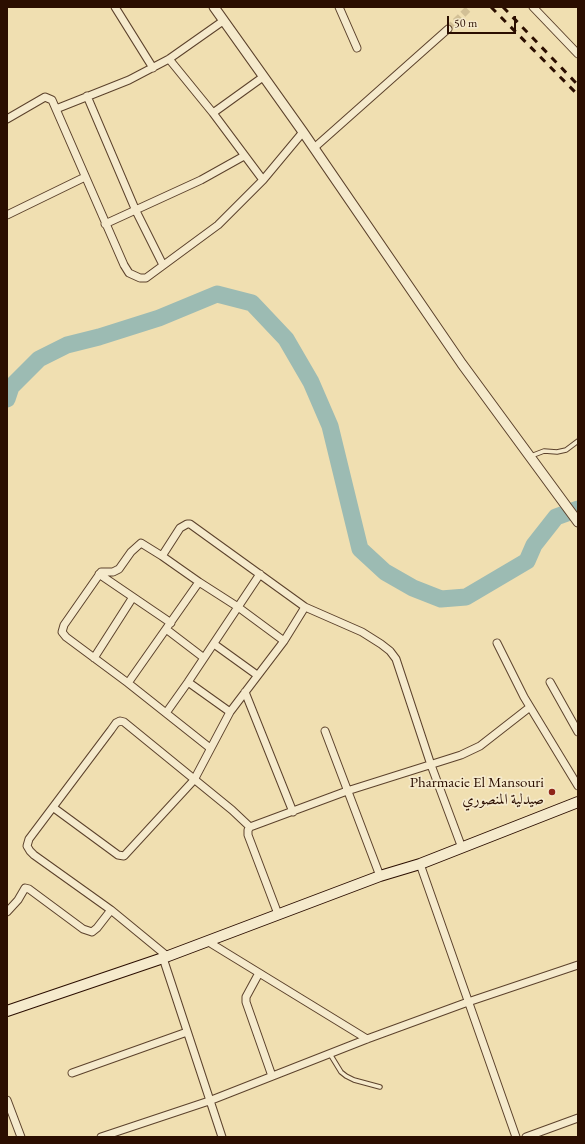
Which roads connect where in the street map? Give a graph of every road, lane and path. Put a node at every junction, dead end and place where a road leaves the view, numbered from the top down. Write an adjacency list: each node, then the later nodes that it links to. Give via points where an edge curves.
1 (115, 7): 10 (street)
2 (214, 7): 5 (street)
3 (339, 7): 7 (street)
4 (533, 7): 8 (street)
5 (222, 21): 9 (street); 11 (street)
6 (448, 29): 17 (street)
7 (357, 48)
8 (578, 54)
9 (169, 59): 10 (street); 14 (street)
10 (153, 68): 12 (street, via 130,80)
11 (263, 77): 14 (street); 16 (street)
12 (87, 96): 13 (street); 21 (street)
13 (56, 109): 15 (street, via 52,100 45,97); 19 (street)
14 (213, 113): 18 (street)
15 (7, 119)
16 (303, 132): 17 (street); 20 (street)
17 (314, 148): 26 (street, via 462,364)
18 (244, 156): 20 (street); 21 (street)
19 (85, 177): 22 (street); 23 (street)
20 (263, 180): 24 (street, via 218,225)
21 (136, 211): 23 (street); 24 (street)
22 (7, 215)
23 (105, 224): 24 (street, via 129,273 146,278)
24 (163, 265)
25 (578, 441): 26 (lane, via 566,450 541,451)
26 (530, 457): 27 (street)
27 (578, 522)
28 (162, 556): 29 (street, via 144,544 139,544 119,569); 30 (street, via 180,528 190,524); 31 (street)
29 (99, 574): 32 (street); 40 (street, via 67,619 62,632)
30 (260, 574): 33 (street); 34 (street)
31 (199, 582): 33 (street); 35 (street)
32 (133, 597): 35 (street); 40 (street)
33 (238, 607): 37 (street); 39 (street)
34 (305, 607): 37 (street); 53 (street, via 362,632 390,651 396,659)
35 (170, 623): 36 (street)
36 (166, 629): 41 (street); 45 (street)
37 (284, 641): 42 (street)
38 (497, 643): 47 (street)
39 (214, 644): 41 (street); 42 (street)
40 (94, 658): 45 (street)
41 (204, 658): 43 (street)
42 (257, 675): 46 (street)
43 (188, 682): 48 (street); 49 (street)
44 (550, 682): 51 (street)
45 (128, 683): 49 (street)
46 (245, 692): 48 (street); 59 (street)
47 (530, 707): 53 (street, via 480,746 460,756); 55 (street)
48 (230, 712): 52 (street)
49 (166, 713): 52 (street)
50 (325, 731): 56 (street)
51 (578, 732)
52 (210, 748): 54 (street)
53 (431, 765): 56 (street); 61 (street)
54 (194, 780): 58 (street, via 124,856 118,855); 58 (street, via 120,721 110,730); 60 (street)
55 (578, 786)
56 (347, 791): 59 (street); 63 (street)
57 (578, 802): 61 (main road)
58 (54, 808): 64 (street, via 29,839 27,846 30,851)
59 (293, 812): 60 (street)
60 (250, 827): 66 (street, via 248,835)
61 (462, 848): 62 (main road)
62 (420, 864): 63 (main road); 71 (street)
63 (380, 876): 66 (main road)
64 (111, 910): 65 (street, via 92,932 83,929 25,888); 68 (street)
65 (7, 912)
66 (278, 914): 67 (main road)
67 (207, 941): 68 (main road); 70 (street)
68 (165, 957): 72 (main road); 73 (street)
69 (578, 965): 71 (street)
70 (258, 973): 74 (street); 77 (street, via 246,1002)
71 (468, 1002): 74 (street); 85 (street)
72 (7, 1011)
73 (187, 1032): 76 (street); 80 (street)
74 (367, 1039): 75 (street)
75 (330, 1054): 77 (street); 78 (lane, via 346,1076)
76 (72, 1073)
77 (272, 1076): 80 (street)
78 (380, 1087)
79 (7, 1100): 82 (street)
80 (209, 1101): 83 (street); 84 (street)
81 (578, 1118): 86 (street)
82 (21, 1137)
83 (100, 1137)
84 (222, 1137)
85 (516, 1137)
86 (526, 1137)

